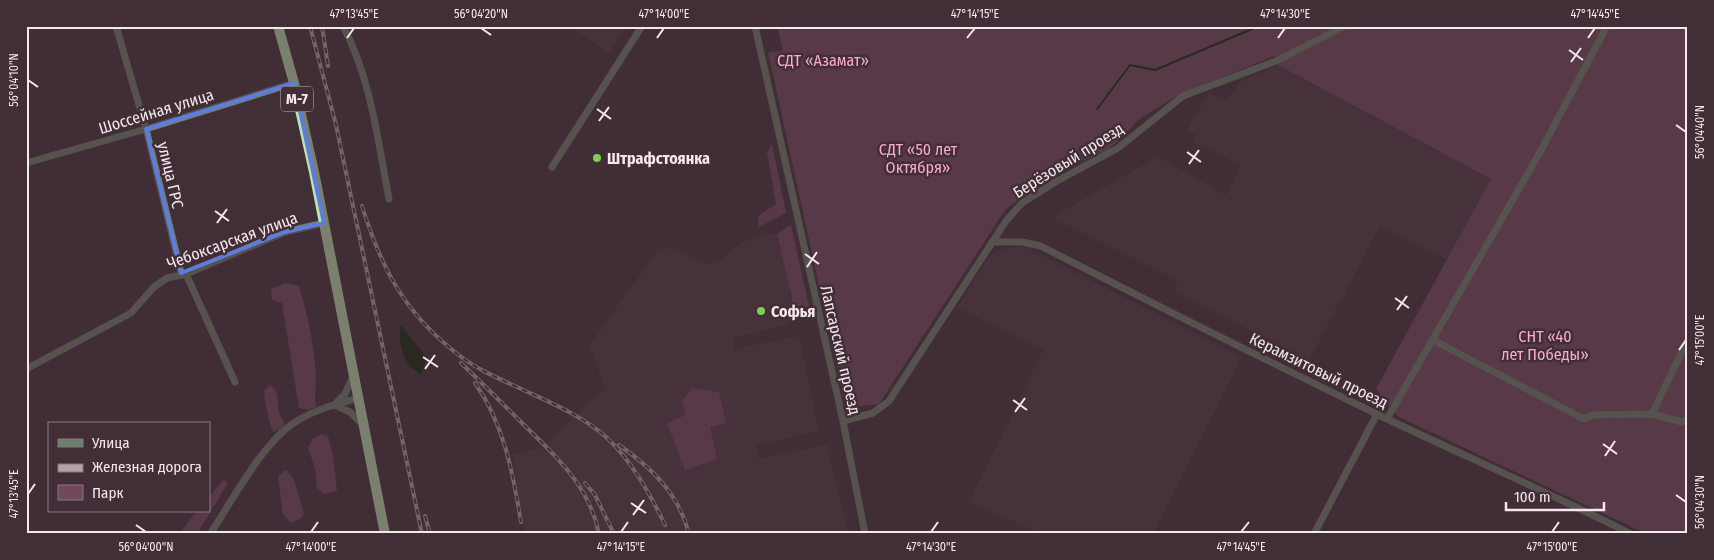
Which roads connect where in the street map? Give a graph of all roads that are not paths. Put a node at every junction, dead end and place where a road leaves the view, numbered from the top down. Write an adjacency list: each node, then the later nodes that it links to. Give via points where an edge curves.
1 (116, 26): 9 (street, улица ГРС)
2 (278, 26): 8 (highway, М-7)
3 (343, 26): 12 (street, via 355,48)
4 (642, 26): 11 (street)
5 (755, 26): 27 (street, Лапсарский проезд)
6 (1344, 26): 14 (street, Берёзовый проезд, via 1276,61 1183,96 1118,148 1022,203)
7 (1607, 26): 17 (street, via 1539,154)
8 (294, 83): 9 (street, Шоссейная улица); 13 (highway, М-7)
9 (146, 130): 10 (street, Шоссейная улица); 15 (street, улица ГРС)
10 (26, 164)
11 (552, 167)
12 (389, 199)
13 (324, 223): 15 (street, Чебоксарская улица, via 285,232); 19 (highway)
14 (992, 242): 23 (street, Керамзитовый проезд, via 1041,246); 27 (street, Берёзовый проезд, via 890,401 874,413)
15 (184, 274): 18 (street, Чебоксарская улица, via 167,278 131,312); 20 (street, улица ГРС)
16 (1688, 339): 24 (street)
17 (1433, 340): 24 (street, via 1584,419 1592,415); 25 (street)
18 (26, 369)
19 (354, 374): 21 (highway); 22 (street, via 345,394)
20 (235, 382)
21 (359, 398): 22 (street); 28 (highway)
22 (334, 404): 28 (street, via 350,412); 29 (street, via 296,421 274,440)
23 (1377, 414): 25 (street, Керамзитовый проезд); 32 (street)
24 (1652, 414): 26 (street, via 1682,422)
25 (1387, 419): 33 (street, Керамзитовый проезд)
26 (1688, 419)
27 (843, 421): 31 (street, Лапсарский проезд)
28 (364, 426): 30 (highway)
29 (210, 534)
30 (386, 534)
31 (865, 534)
32 (1314, 534)
33 (1631, 534)

